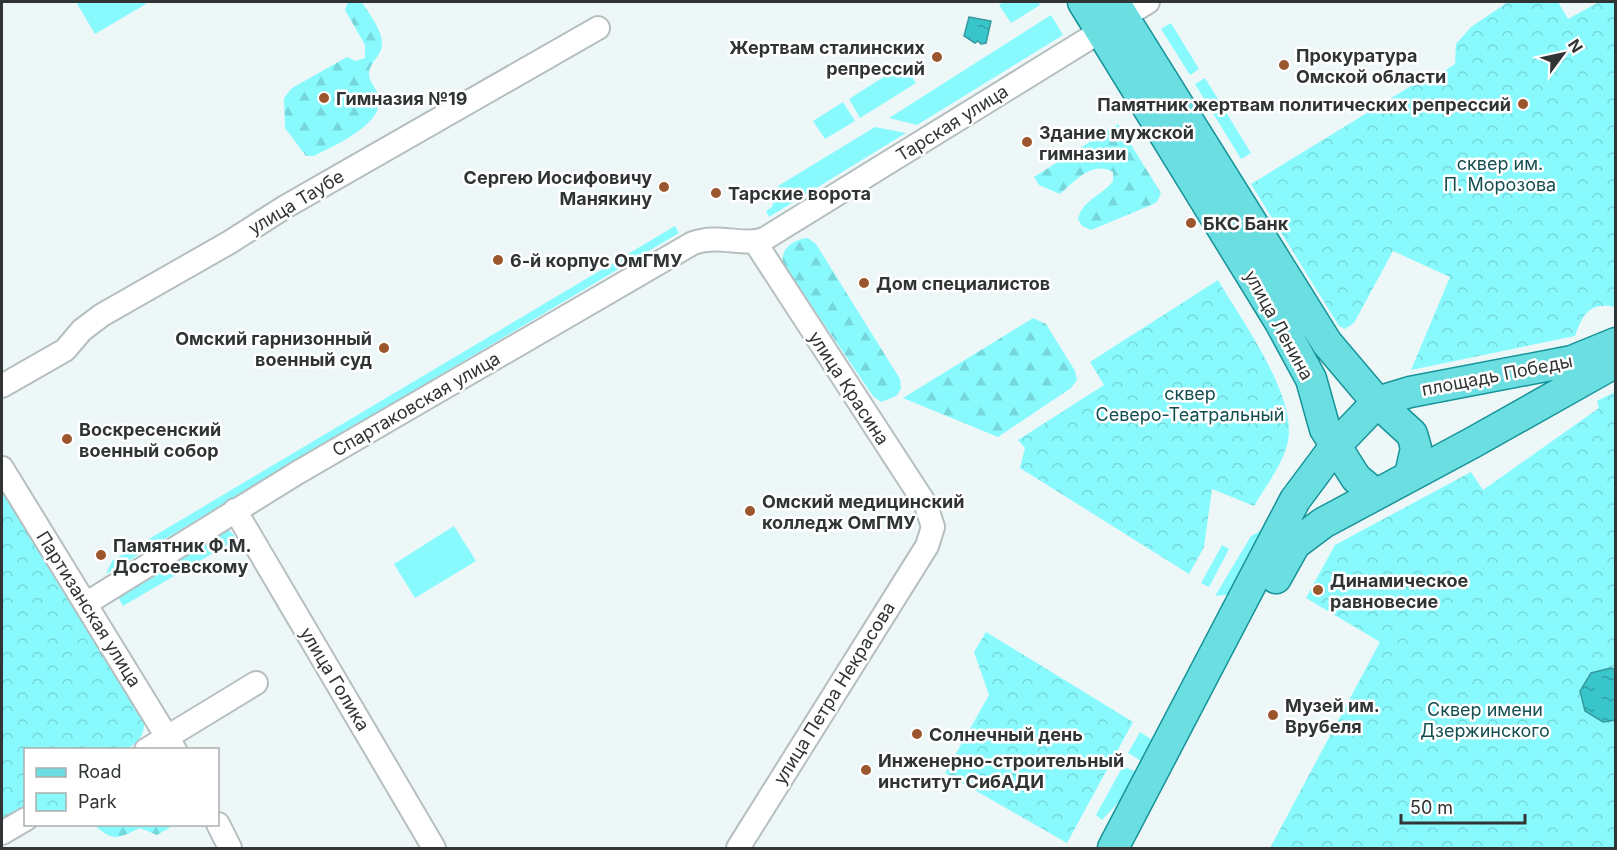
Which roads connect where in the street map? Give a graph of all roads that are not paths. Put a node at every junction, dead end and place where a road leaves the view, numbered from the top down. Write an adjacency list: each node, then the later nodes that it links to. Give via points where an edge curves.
1 (1083, 2): 2 (main road, улица Ленина)
2 (1121, 13): 4 (main road, улица Ленина); 5 (street, Тарская улица)
3 (598, 28): 8 (street, улица Таубе, via 102,315 65,350)
4 (1220, 196): 9 (main road, улица Ленина, via 1340,360); 10 (main road, улица Ленина, via 1311,380 1325,429)
5 (755, 242): 14 (street, Спартаковская улица, via 721,237 693,243); 15 (street, улица Красина, via 926,505 932,518)
6 (1616, 343): 9 (main road, площадь Победы, via 1572,361 1428,388)
7 (1616, 362): 12 (main road, площадь Победы, via 1472,443)
8 (2, 386)
9 (1377, 402): 10 (main road); 12 (main road, via 1412,434 1416,448)
10 (1336, 445): 13 (main road, via 1356,478); 26 (main road, via 1295,500)
11 (2, 468): 16 (street, Партизанская улица, via 74,588)
12 (1412, 468): 13 (main road, площадь Победы)
13 (1374, 494): 27 (main road, площадь Победы, via 1294,544)
14 (235, 510): 16 (street, Спартаковская улица); 24 (street, улица Голика)
15 (931, 537): 25 (street, улица Петра Некрасова)
16 (87, 603): 18 (street, Партизанская улица)
17 (256, 683): 18 (street)
18 (171, 743): 19 (street)
19 (153, 748)
20 (24, 820): 22 (street)
21 (218, 826): 23 (street)
22 (2, 833)
23 (230, 849)
24 (434, 849)
25 (738, 849)
26 (1113, 849)
27 (1134, 849)

